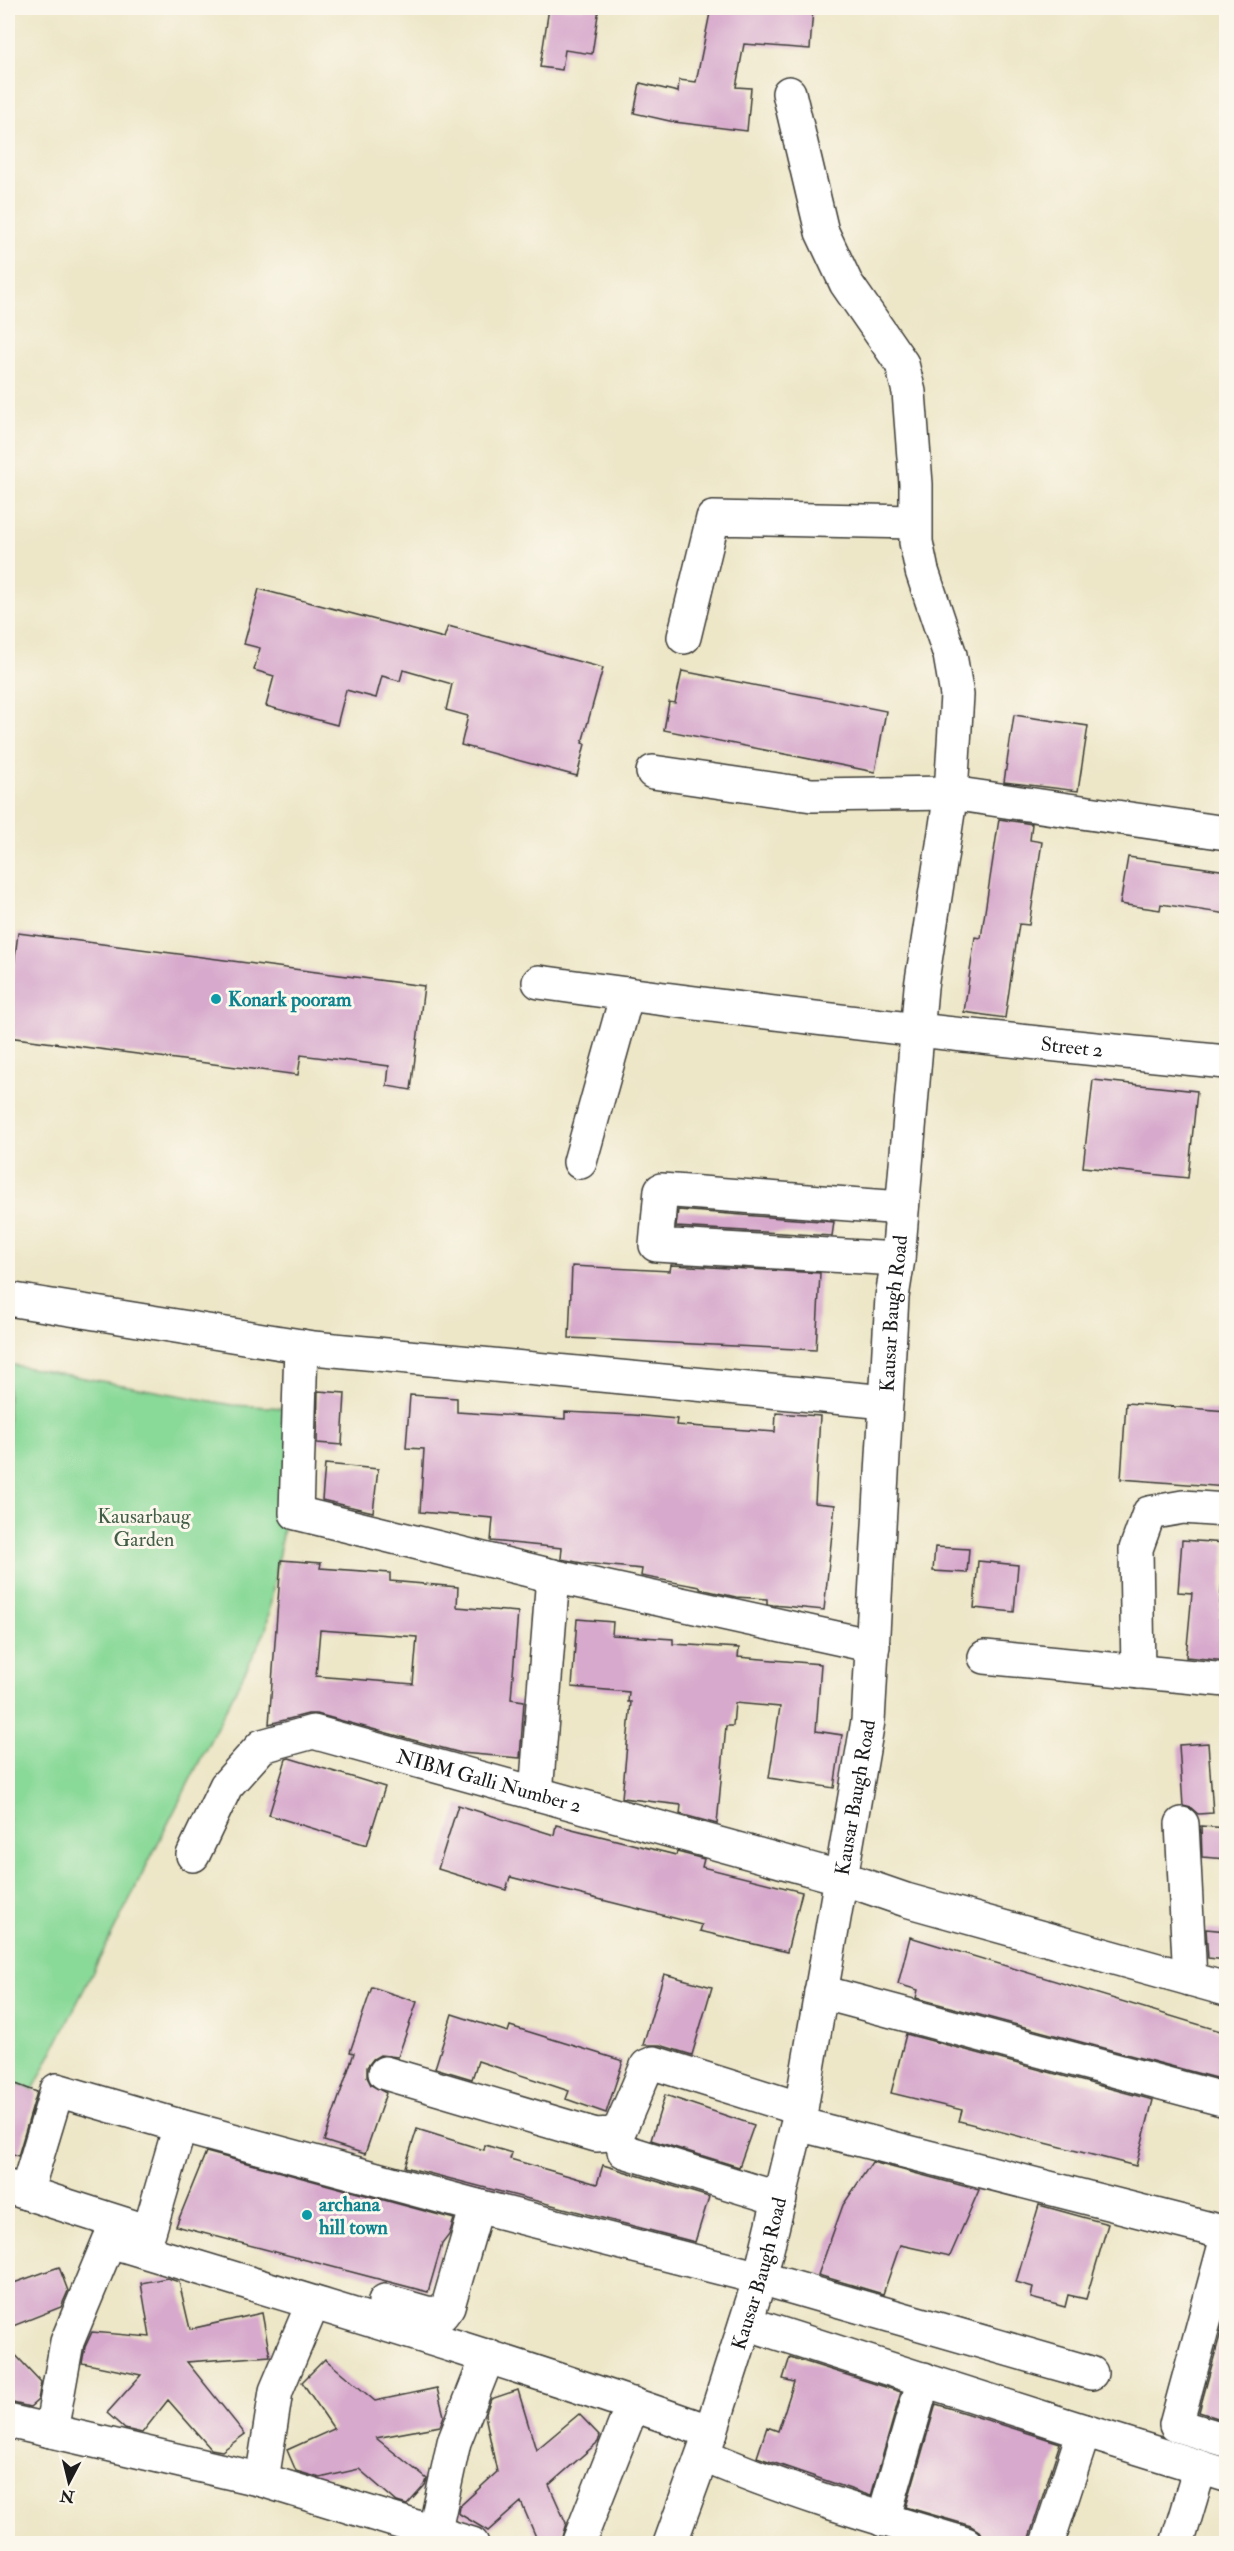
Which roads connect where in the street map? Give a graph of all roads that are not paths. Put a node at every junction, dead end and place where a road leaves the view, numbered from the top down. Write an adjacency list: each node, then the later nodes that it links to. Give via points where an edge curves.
1 (789, 93): 2 (street, Kausar Baugh Road, via 822,232 846,283 902,364 909,392 916,484)
2 (914, 522): 3 (street, via 713,518); 5 (street, Kausar Baugh Road, via 922,571 950,655 957,695)
3 (684, 637)
4 (653, 772): 5 (street, via 812,795)
5 (951, 793): 6 (street); 9 (street, Kausar Baugh Road)
6 (1227, 833)
7 (538, 982): 8 (street, Street 2)
8 (627, 994): 9 (street, Street 2); 11 (street)
9 (916, 1031): 10 (street, Street 2); 12 (street, Kausar Baugh Road)
10 (1227, 1062)
11 (580, 1162)
12 (902, 1208): 13 (street, Kausar Baugh Road); 13 (street, via 661,1190 656,1245)
13 (898, 1259): 16 (street, Kausar Baugh Road)
14 (8, 1299): 15 (street)
15 (301, 1346): 16 (street); 18 (street, via 296,1513)
16 (886, 1402): 19 (street, Kausar Baugh Road)
17 (1227, 1510): 21 (street, via 1183,1506 1149,1514 1136,1549)
18 (553, 1576): 19 (street); 23 (street)
19 (873, 1646): 26 (street, Kausar Baugh Road, via 868,1722)
20 (985, 1657): 21 (street)
21 (1138, 1672): 22 (street)
22 (1227, 1680)
23 (536, 1794): 25 (street, NIBM Galli Number 2, via 314,1732 262,1746 226,1786); 26 (street, NIBM Galli Number 2)
24 (1182, 1824): 27 (street)
25 (193, 1855)
26 (842, 1878): 27 (street, NIBM Galli Number 2, via 906,1900); 29 (street, Kausar Baugh Road)
27 (1190, 1979): 28 (street, NIBM Galli Number 2)
28 (1227, 1989)
29 (821, 1992): 31 (street); 32 (street, Kausar Baugh Road)
30 (385, 2073): 32 (street, via 596,2135 620,2129 647,2066 654,2063)
31 (1227, 2100)
32 (800, 2116): 36 (street, Kausar Baugh Road); 39 (street)
33 (180, 2126): 35 (street, via 57,2090); 37 (street); 38 (street)
34 (624, 2151): 36 (street)
35 (14, 2196): 38 (street); 40 (street)
36 (780, 2199): 42 (street, Kausar Baugh Road)
37 (477, 2206): 38 (street, via 448,2306 442,2314 427,2313); 42 (street)
38 (149, 2232)
39 (1227, 2233)
40 (109, 2241): 43 (street); 50 (street, via 68,2342)
41 (1227, 2241): 52 (street, via 1176,2425)
42 (760, 2278): 44 (street, Kausar Baugh Road); 46 (street)
43 (313, 2303): 45 (street); 55 (street, via 276,2391)
44 (746, 2323): 47 (street); 53 (street, Kausar Baugh Road)
45 (488, 2356): 48 (street); 57 (street, via 454,2442)
46 (1092, 2373)
47 (924, 2379): 51 (street); 56 (street)
48 (633, 2404): 53 (street); 59 (street)
49 (8, 2421): 50 (street)
50 (51, 2431): 55 (street)
51 (1084, 2431): 54 (street); 62 (street)
52 (1227, 2440)
53 (707, 2444): 56 (street, via 730,2467); 60 (street, Kausar Baugh Road)
54 (1213, 2471): 63 (street)
55 (262, 2480): 57 (street)
56 (883, 2520): 61 (street)
57 (435, 2530): 58 (street)
58 (472, 2544)
59 (578, 2544)
60 (670, 2544)
61 (966, 2544)
62 (1047, 2544)
63 (1177, 2544)

